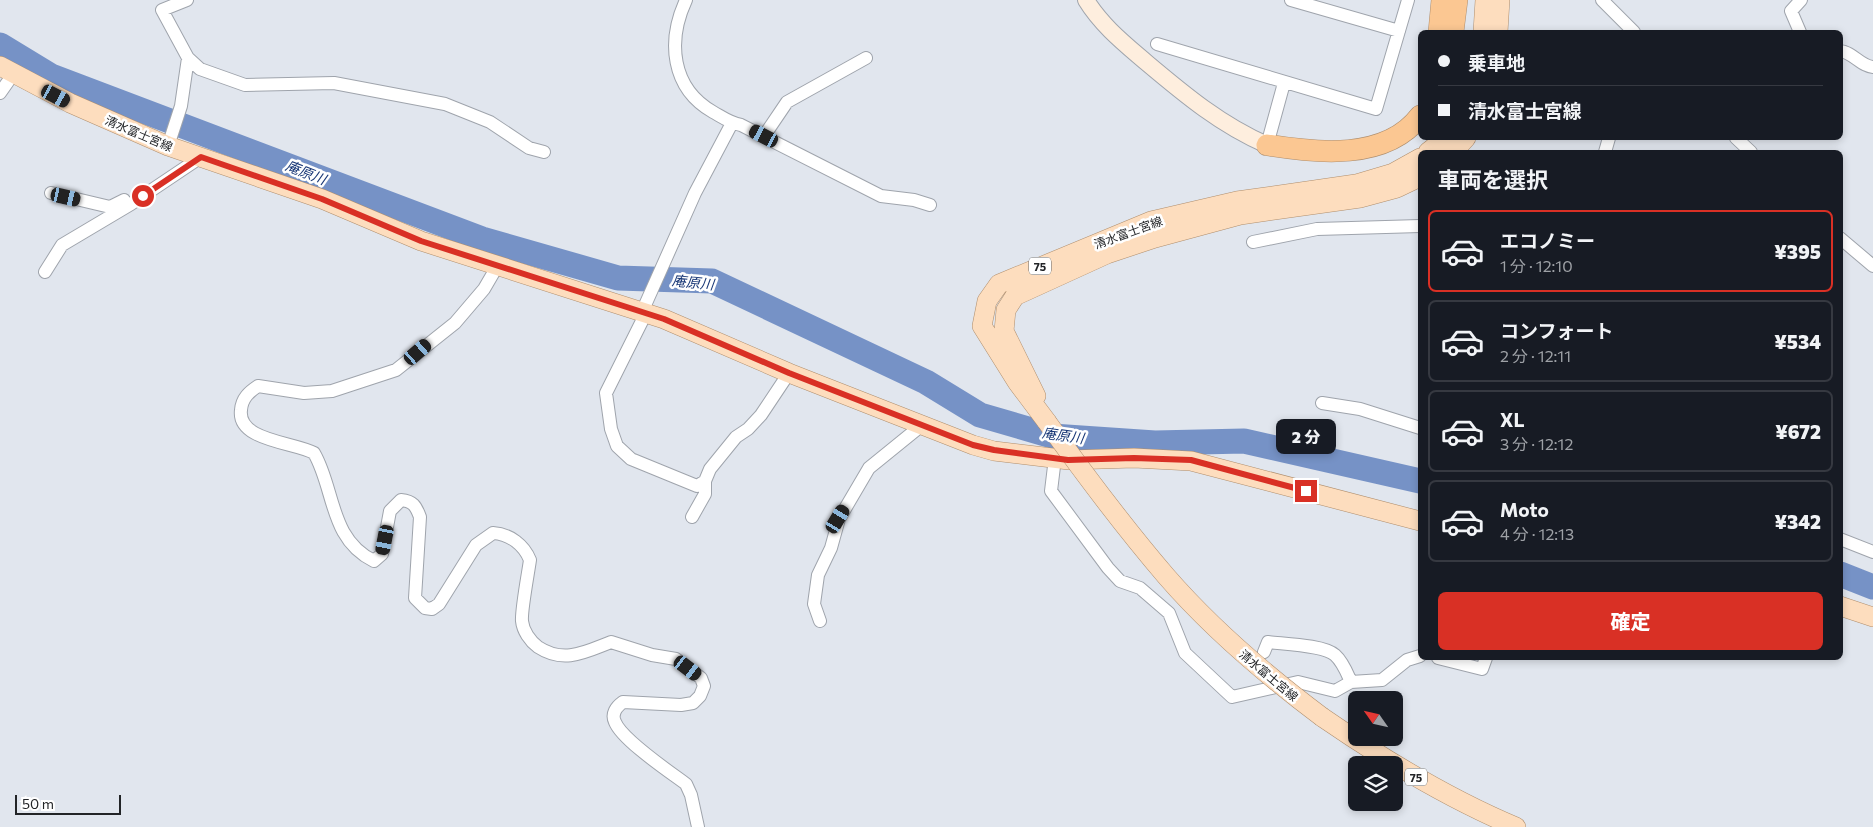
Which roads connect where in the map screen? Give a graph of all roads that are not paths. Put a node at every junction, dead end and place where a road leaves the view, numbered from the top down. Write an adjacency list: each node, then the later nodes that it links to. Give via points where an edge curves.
1 (187, 0): 21 (street, via 162,10)
2 (686, 0): 28 (street, via 675,34 674,54 678,73 702,106)
3 (1086, 0): 33 (street, via 1103,24 1192,102 1234,130)
4 (1292, 0): 18 (street)
5 (1408, 0): 18 (street)
6 (1442, 0): 12 (highway)
7 (1457, 0): 13 (highway)
8 (1485, 0): 14 (main road)
9 (1500, 0): 15 (main road)
10 (1602, 0): 16 (street)
11 (1802, 0): 17 (street, via 1791,11)
12 (1439, 30)
13 (1453, 30)
14 (1483, 30)
15 (1498, 30)
16 (1632, 30)
17 (1799, 30)
18 (1399, 31): 25 (street, via 1376,109)
19 (1157, 44): 25 (street)
20 (1843, 51): 23 (street)
21 (188, 58): 34 (street, via 182,106); 37 (street, via 200,68 245,86 334,83 445,104 490,122 529,148)
22 (866, 58): 29 (street, via 787,102)
23 (1873, 67)
24 (7, 70): 26 (street); 34 (main road, 清水富士宮線, via 70,103)
25 (1284, 83): 33 (street)
26 (0, 93)
27 (1418, 118): 33 (highway, via 1403,133 1362,149 1293,149)
28 (732, 123): 29 (street); 51 (street, via 694,193)
29 (764, 136): 43 (street, via 881,196)
30 (1418, 138): 33 (highway, via 1404,149 1371,162 1336,162)
31 (1738, 140): 36 (street)
32 (1457, 142): 35 (main road)
33 (1266, 145)
34 (168, 146): 38 (main road, 清水富士宮線)
35 (1434, 150)
36 (1749, 150)
37 (544, 152)
38 (201, 157): 42 (street); 48 (main road, 清水富士宮線, via 322,199 421,241)
39 (1418, 159): 44 (main road, 清水富士宮線 / 75, via 1393,173 1356,184)
40 (1418, 178): 44 (main road, 清水富士宮線 / 75, via 1397,188 1360,198)
41 (51, 193): 42 (street, via 110,207 131,196)
42 (143, 196): 50 (street, via 62,244)
43 (930, 205)
44 (1238, 208): 71 (main road, 清水富士宮線 / 75, bridge, via 1151,221 999,284 987,301 982,326 1017,382 1100,495 1167,578 1253,663 1322,717 1431,786)
45 (1418, 226): 47 (street, via 1317,229)
46 (1843, 241): 49 (street)
47 (1253, 242)
48 (498, 265): 51 (main road, 清水富士宮線); 70 (street, via 484,289 455,323 396,370 332,391 304,393 258,386 242,403 244,424 249,431 262,437 314,453 320,462 340,527 364,556 374,561 382,554 390,511 401,500 410,500 420,517 415,598 424,608 432,609 439,604 476,545 493,533 502,534 526,551 530,560 522,621 535,644 557,656 567,656 610,642 676,659 701,678 704,686 693,703 622,702 614,714 623,734 686,784)
49 (1873, 266)
50 (45, 272)
51 (644, 312): 52 (main road, 清水富士宮線); 57 (street, via 606,393 617,446 631,459 680,480 697,486)
52 (789, 373): 54 (main road, 清水富士宮線); 57 (street, via 761,416 717,458)
53 (1322, 403): 55 (street, via 1360,409)
54 (922, 426): 56 (main road, 清水富士宮線, via 980,447); 64 (street, via 869,468 838,519 831,548 818,575 814,604)
55 (1418, 427)
56 (1055, 458): 59 (main road, 清水富士宮線, via 1191,460); 69 (street, via 1052,491 1108,568 1120,581 1140,588 1169,613 1185,653 1232,697 1298,682 1335,691)
57 (705, 481): 58 (street, via 704,494)
58 (692, 517)
59 (1418, 520)
60 (1843, 540): 61 (street)
61 (1873, 552)
62 (1843, 607): 63 (main road)
63 (1873, 618)
64 (820, 620)
65 (1264, 652): 69 (street, via 1268,642 1324,649 1334,653)
66 (1418, 657): 69 (street, via 1407,660 1382,680)
67 (1447, 660): 68 (street, via 1482,668)
68 (1485, 660)
69 (1351, 682)
70 (698, 827)
71 (1516, 827)

